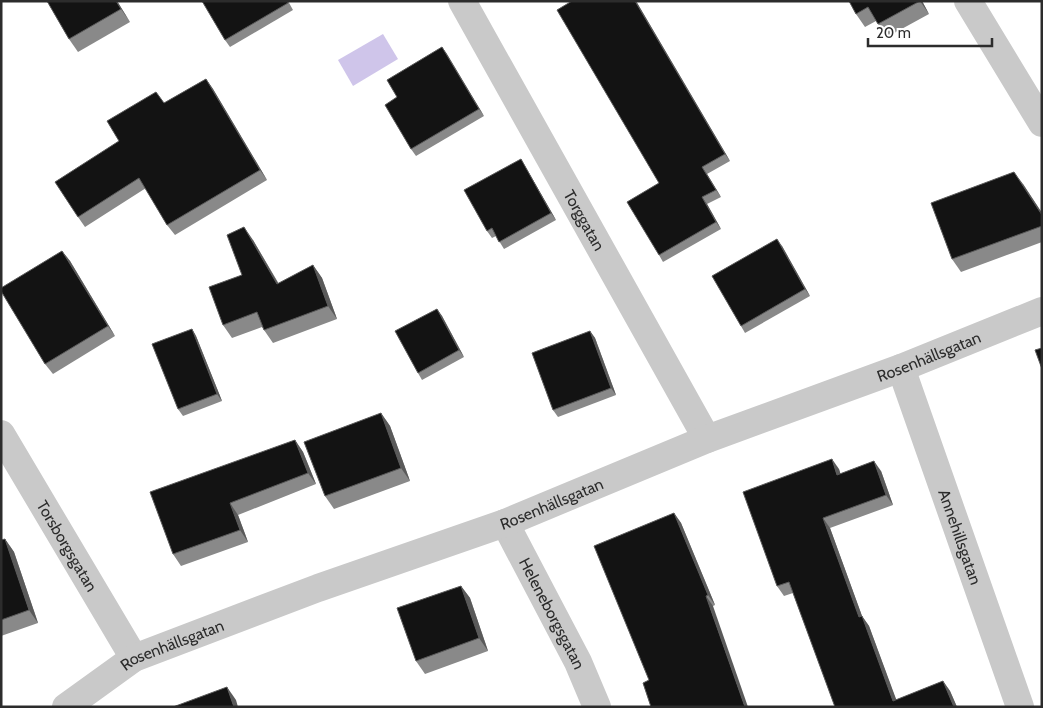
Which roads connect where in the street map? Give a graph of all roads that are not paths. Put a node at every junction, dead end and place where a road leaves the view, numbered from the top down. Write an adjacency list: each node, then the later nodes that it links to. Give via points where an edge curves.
1 (462, 1): 7 (street, Torggatan)
2 (968, 1): 3 (street)
3 (1042, 123)
4 (1042, 311): 5 (street, Rosenhällsgatan)
5 (901, 368): 7 (street, Rosenhällsgatan); 12 (street, Annehillsgatan)
6 (1, 434): 9 (street, Torsborgsgatan)
7 (707, 439): 8 (street, Rosenhällsgatan)
8 (505, 523): 9 (street, Rosenhällsgatan, via 318,588); 11 (street, Heleneborgsgatan, via 578,662)
9 (134, 658): 10 (street, Rosenhällsgatan)
10 (77, 703)
11 (597, 707)
12 (1020, 707)

